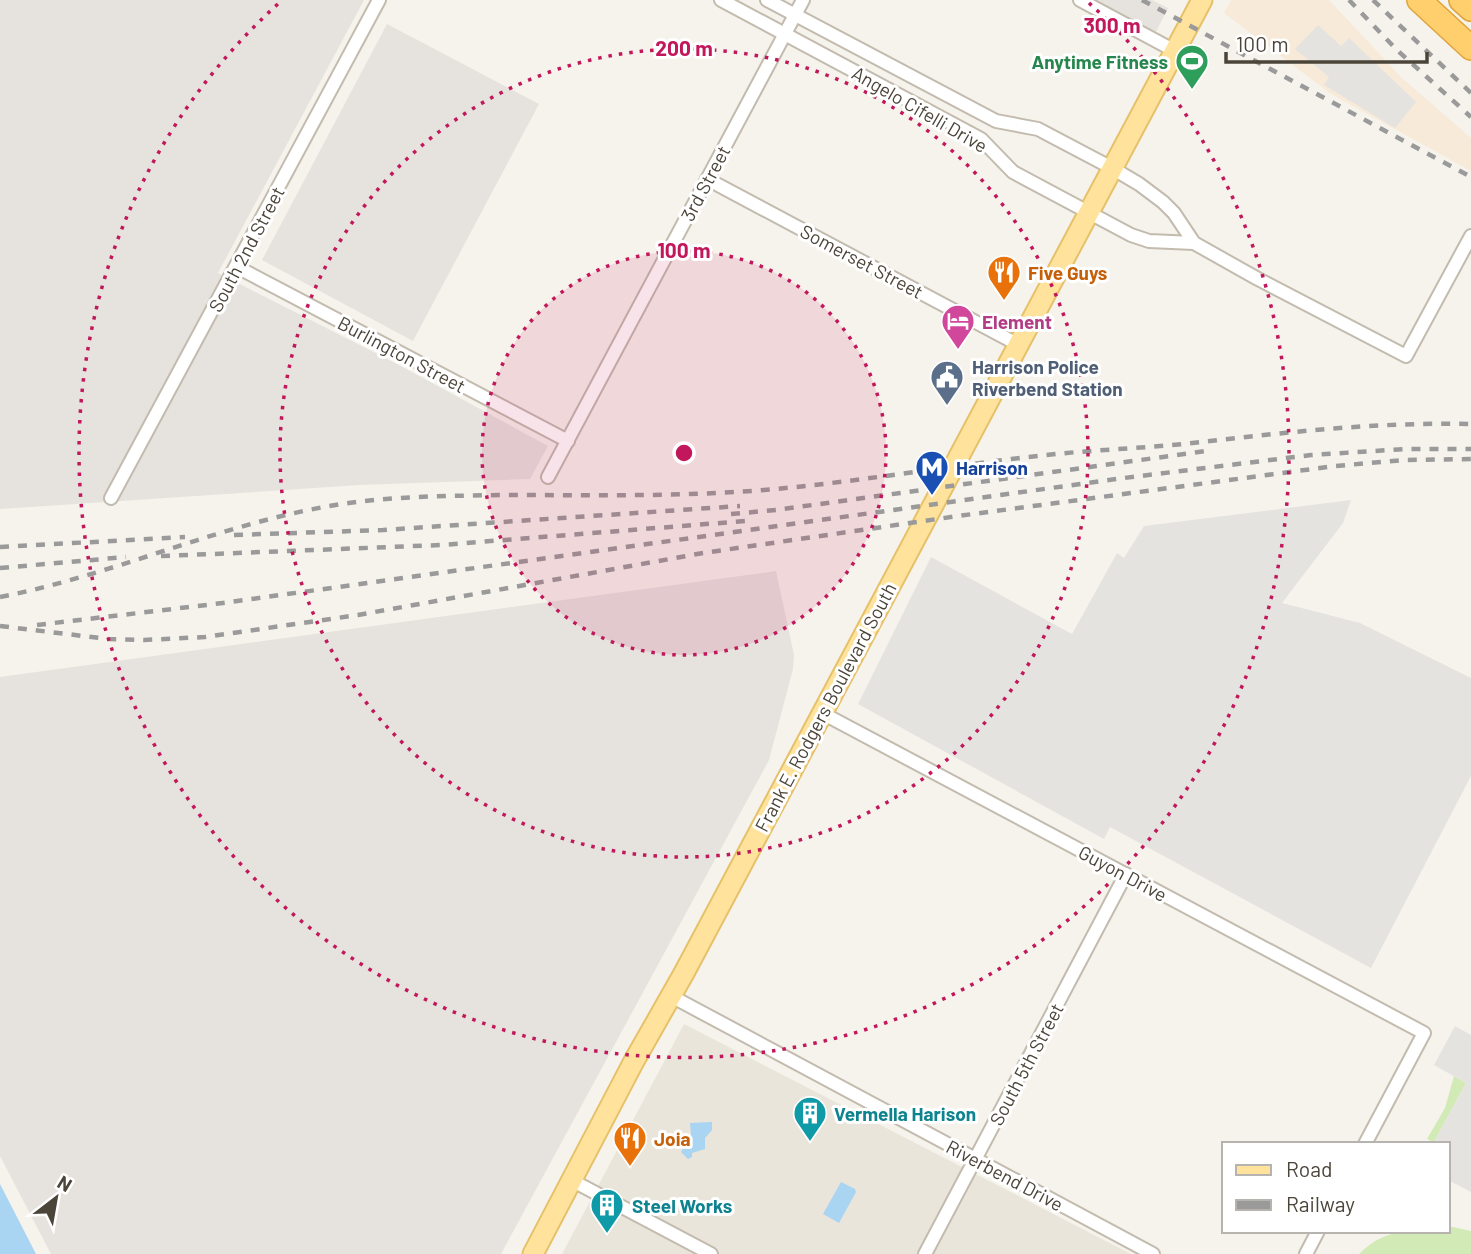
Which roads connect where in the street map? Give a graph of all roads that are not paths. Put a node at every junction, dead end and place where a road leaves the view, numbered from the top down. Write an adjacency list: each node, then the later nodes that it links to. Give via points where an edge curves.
1 (379, 0): 19 (street, South 2nd Street)
2 (721, 0): 11 (street, Angelo Cifelli Drive)
3 (767, 0): 10 (street, Angelo Cifelli Drive)
4 (803, 0): 10 (street, 3rd Street)
5 (1080, 0): 13 (street)
6 (1419, 0): 12 (highway)
7 (1461, 0): 9 (highway)
8 (1197, 2): 13 (main road, Frank E. Rodgers Boulevard South)
9 (1471, 9)
10 (795, 15): 11 (street, 3rd Street); 14 (street, Angelo Cifelli Drive, via 996,121 1038,128)
11 (785, 34): 15 (street, 3rd Street); 16 (street, Angelo Cifelli Drive, via 981,139 1013,172)
12 (1471, 48)
13 (1175, 51): 14 (main road, Frank E. Rodgers Boulevard South)
14 (1112, 168): 16 (main road, Frank E. Rodgers Boulevard South); 18 (street, Angelo Cifelli Drive, via 1163,202)
15 (707, 179): 20 (street, Somerset Street); 21 (street, 3rd Street)
16 (1088, 212): 18 (street, Angelo Cifelli Drive, via 1139,239); 20 (main road, Frank E. Rodgers Boulevard South)
17 (1471, 236): 18 (street, Angelo Cifelli Drive, via 1406,356)
18 (1194, 243)
19 (237, 267): 21 (street, Burlington Street); 23 (street, South 2nd Street)
20 (1015, 347): 24 (main road, Frank E. Rodgers Boulevard South)
21 (568, 441): 22 (street, 3rd Street)
22 (548, 477)
23 (111, 498)
24 (822, 713): 25 (street, Guyon Drive); 26 (main road, Frank E. Rodgers Boulevard South)
25 (1126, 874): 27 (street, Guyon Drive, via 1424,1033); 28 (street, South 5th Street)
26 (671, 996): 28 (street, Riverbend Drive); 29 (main road, Frank E. Rodgers Boulevard South)
27 (1366, 1142)
28 (976, 1159): 33 (street, South 5th Street); 34 (street, Riverbend Drive)
29 (573, 1181): 31 (main road); 32 (street)
30 (1317, 1233): 35 (street)
31 (533, 1254)
32 (711, 1254)
33 (925, 1254)
34 (1153, 1254)
35 (1306, 1254)

